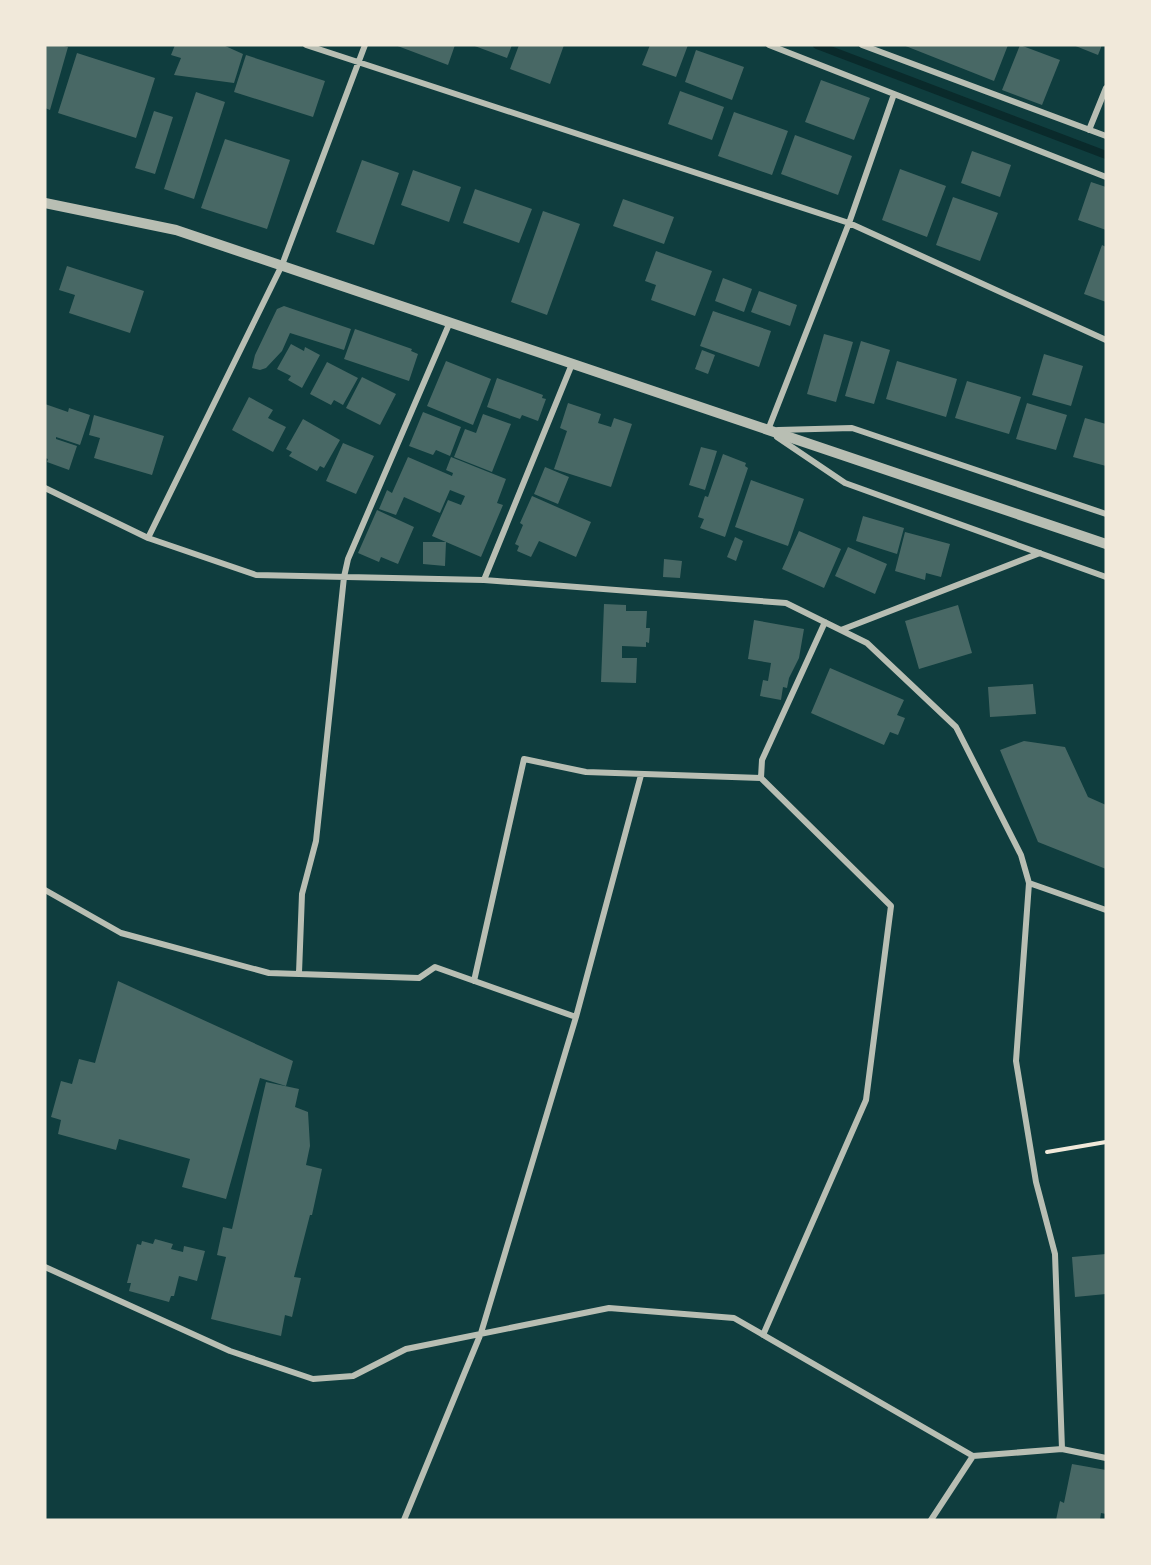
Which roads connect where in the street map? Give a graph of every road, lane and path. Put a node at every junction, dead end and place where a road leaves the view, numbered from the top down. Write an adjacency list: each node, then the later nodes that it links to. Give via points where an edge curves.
1 (306, 45): 5 (street)
2 (365, 45): 5 (street)
3 (769, 45): 7 (street)
4 (862, 45): 8 (street)
5 (359, 62): 12 (street); 13 (street)
6 (1106, 88): 8 (street)
7 (894, 94): 10 (street); 12 (street)
8 (1089, 130): 9 (street)
9 (1106, 136)
10 (1106, 177)
11 (45, 203): 13 (street, via 176,230)
12 (849, 222): 15 (street); 17 (street)
13 (282, 265): 14 (street); 20 (street)
14 (450, 322): 16 (street); 23 (street, via 348,559)
15 (1106, 340)
16 (572, 364): 17 (street); 25 (street)
17 (768, 430): 19 (street, via 852,428); 21 (street); 22 (street, via 845,483)
18 (45, 488): 20 (street)
19 (1106, 514)
20 (148, 538): 23 (street, via 256,575)
21 (1106, 544)
22 (1040, 553): 24 (street); 27 (street)
23 (344, 577): 25 (street); 33 (street, via 316,841 302,894)
24 (1106, 577)
25 (484, 580): 26 (street, via 786,603)
26 (825, 622): 27 (street); 29 (street, via 762,760)
27 (841, 630): 30 (street, via 867,643 956,727 1021,855)
28 (641, 775): 29 (street); 34 (street, via 586,772 524,759); 35 (street)
29 (761, 778): 40 (street, via 891,906 866,1100)
30 (1029, 883): 32 (street); 37 (street, via 1016,1061)
31 (45, 890): 33 (street, via 121,933 269,973)
32 (1106, 910)
33 (299, 973): 34 (street, via 419,978 435,967)
34 (474, 981): 35 (street)
35 (576, 1017): 39 (street)
36 (1106, 1142): 37 (path)
37 (1031, 1154): 41 (street, via 1055,1254)
38 (45, 1267): 39 (street, via 230,1352 313,1379 353,1376 406,1349)
39 (481, 1333): 40 (street, via 609,1308 734,1318); 44 (street)
40 (763, 1335): 42 (street)
41 (1062, 1449): 42 (street); 43 (street)
42 (973, 1456): 45 (street)
43 (1106, 1458)
44 (404, 1520)
45 (932, 1520)

